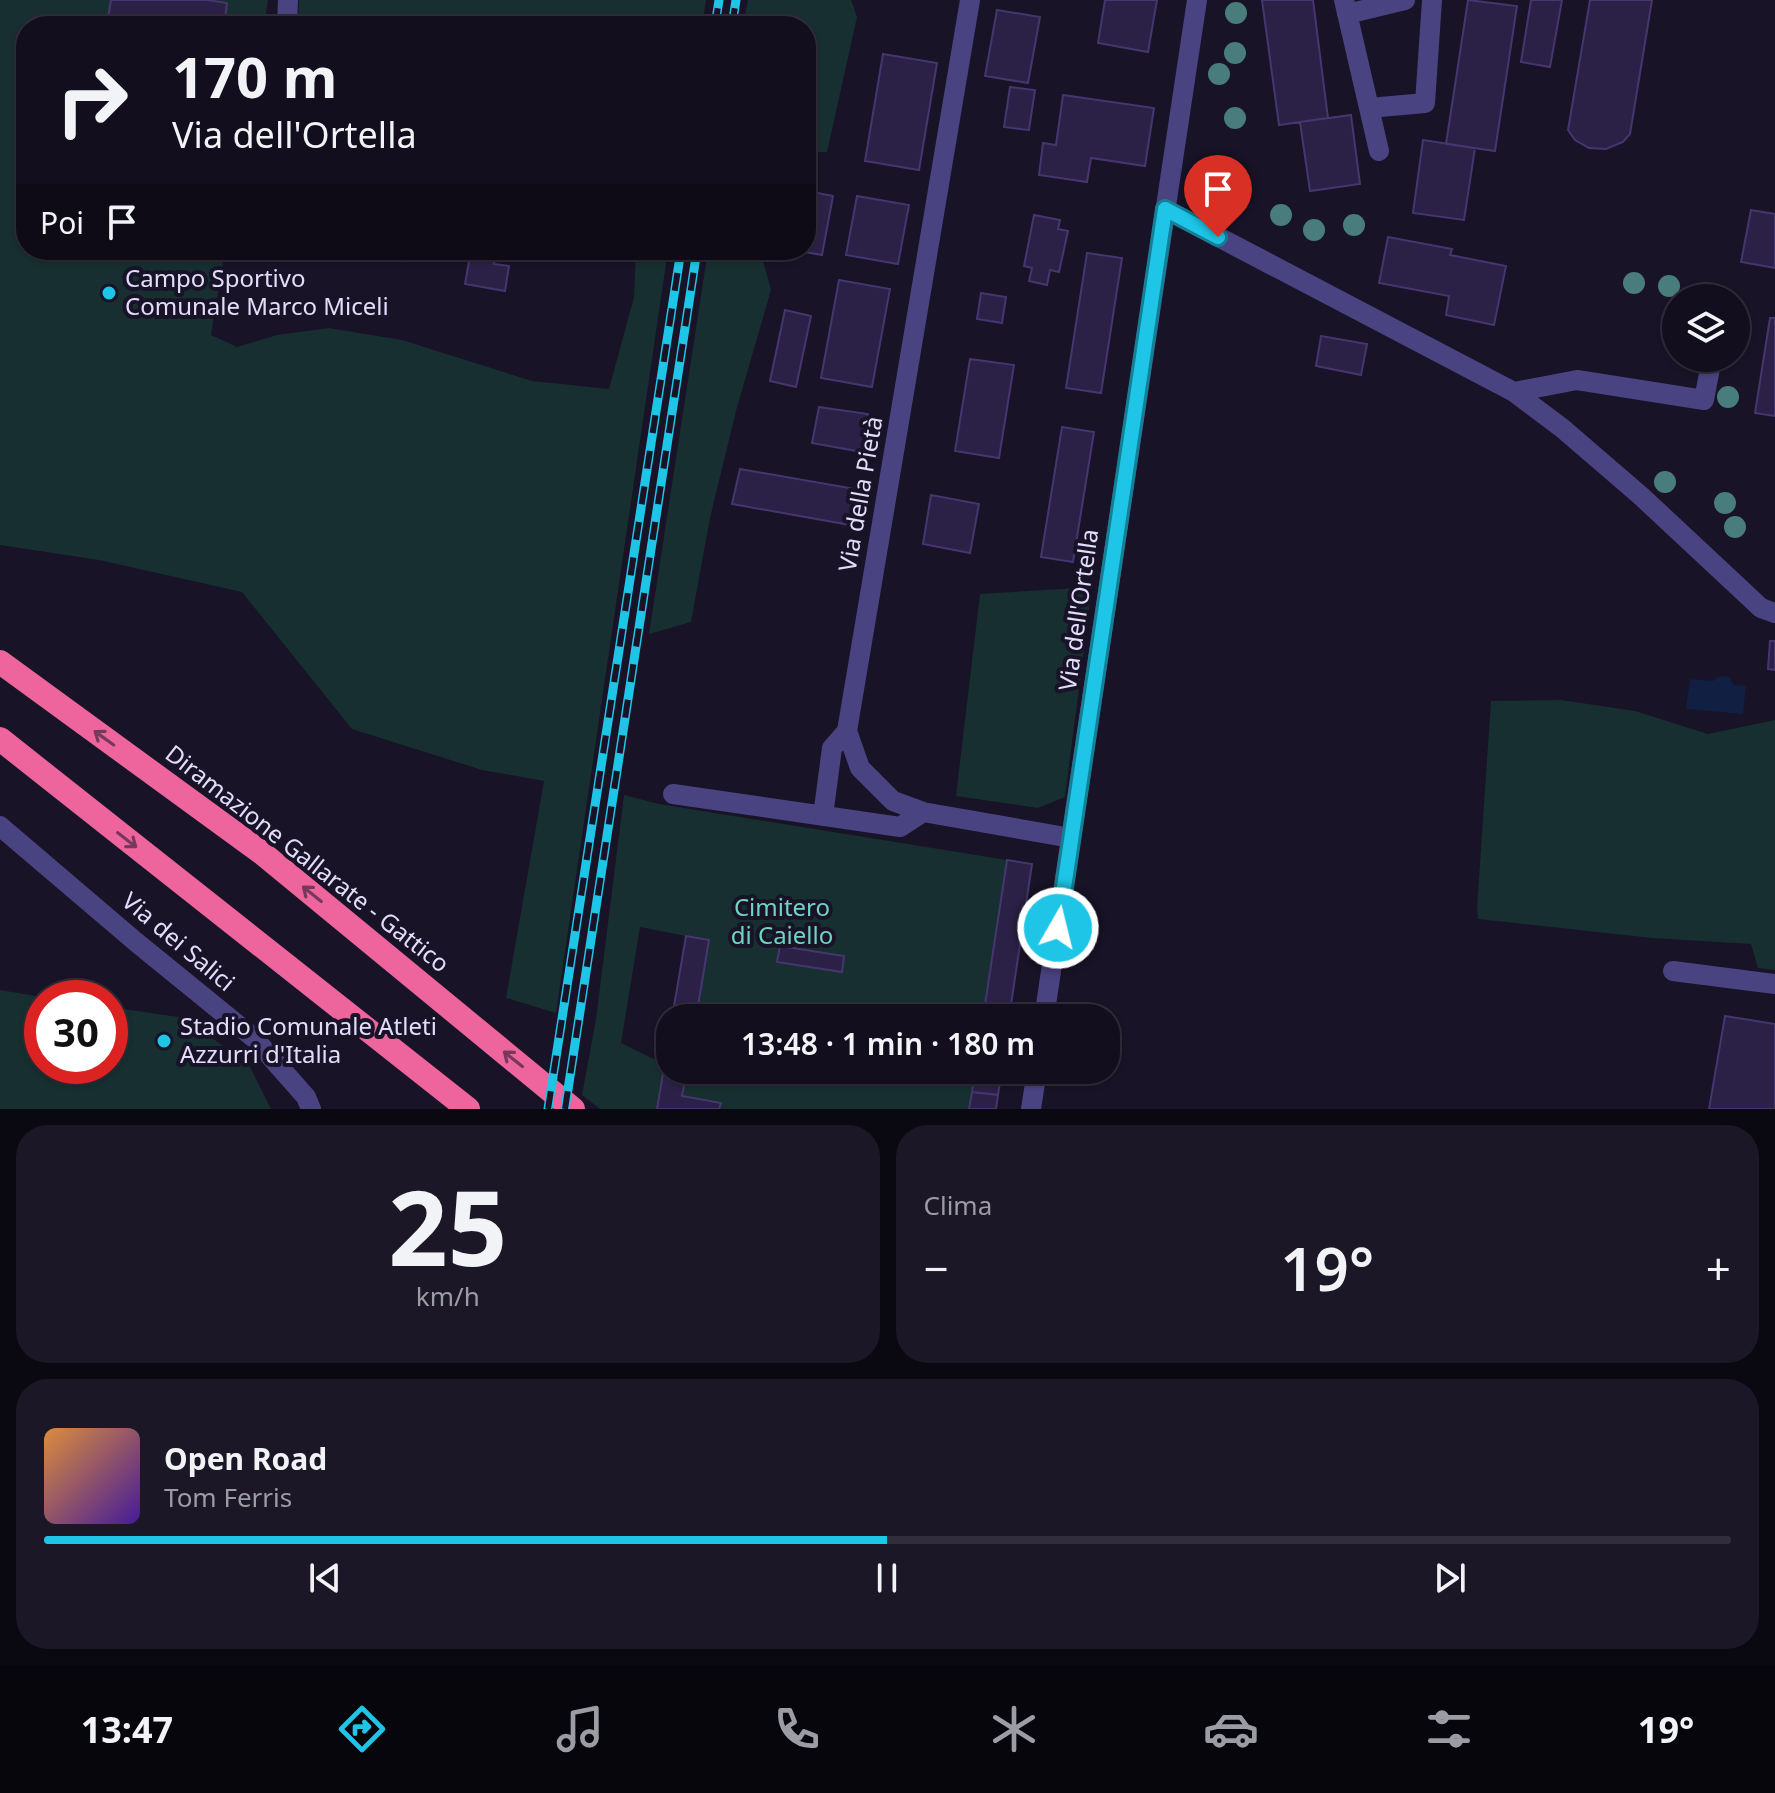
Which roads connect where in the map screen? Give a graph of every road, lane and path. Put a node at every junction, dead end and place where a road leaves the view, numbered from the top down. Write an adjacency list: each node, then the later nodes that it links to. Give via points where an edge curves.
1 (970, 0): 13 (street, Via della Pietà)
2 (1197, 0): 8 (street, Via dell'Ortella)
3 (1405, 0): 5 (street)
4 (1432, 0): 6 (street, via 1425,103)
5 (1345, 7): 6 (street)
6 (1369, 108): 7 (street)
7 (1379, 151)
8 (1165, 209): 10 (street); 19 (street, Via dell'Ortella)
9 (1709, 372): 10 (street, via 1704,400 1577,380)
10 (1514, 392): 11 (street, via 1641,496 1761,608)
11 (1775, 613)
12 (0, 662): 26 (highway, Diramazione Gallarate - Gattico, one-way to 12, via 262,853)
13 (847, 731): 16 (street, Via della Pietà, via 860,768 893,801); 17 (street, via 832,748)
14 (0, 739): 25 (highway, one-way to 25)
15 (673, 794): 17 (street)
16 (923, 812): 17 (street, via 900,827); 19 (street, Via della Pietà)
17 (823, 816)
18 (0, 826): 24 (street, Via dei Salici, via 254,1038)
19 (1071, 838): 22 (street, Via dell'Ortella)
20 (1673, 971): 21 (street)
21 (1775, 984)
22 (1046, 1004)
23 (1035, 1084): 27 (street)
24 (311, 1109)
25 (468, 1109)
26 (573, 1109)
27 (1031, 1109)

